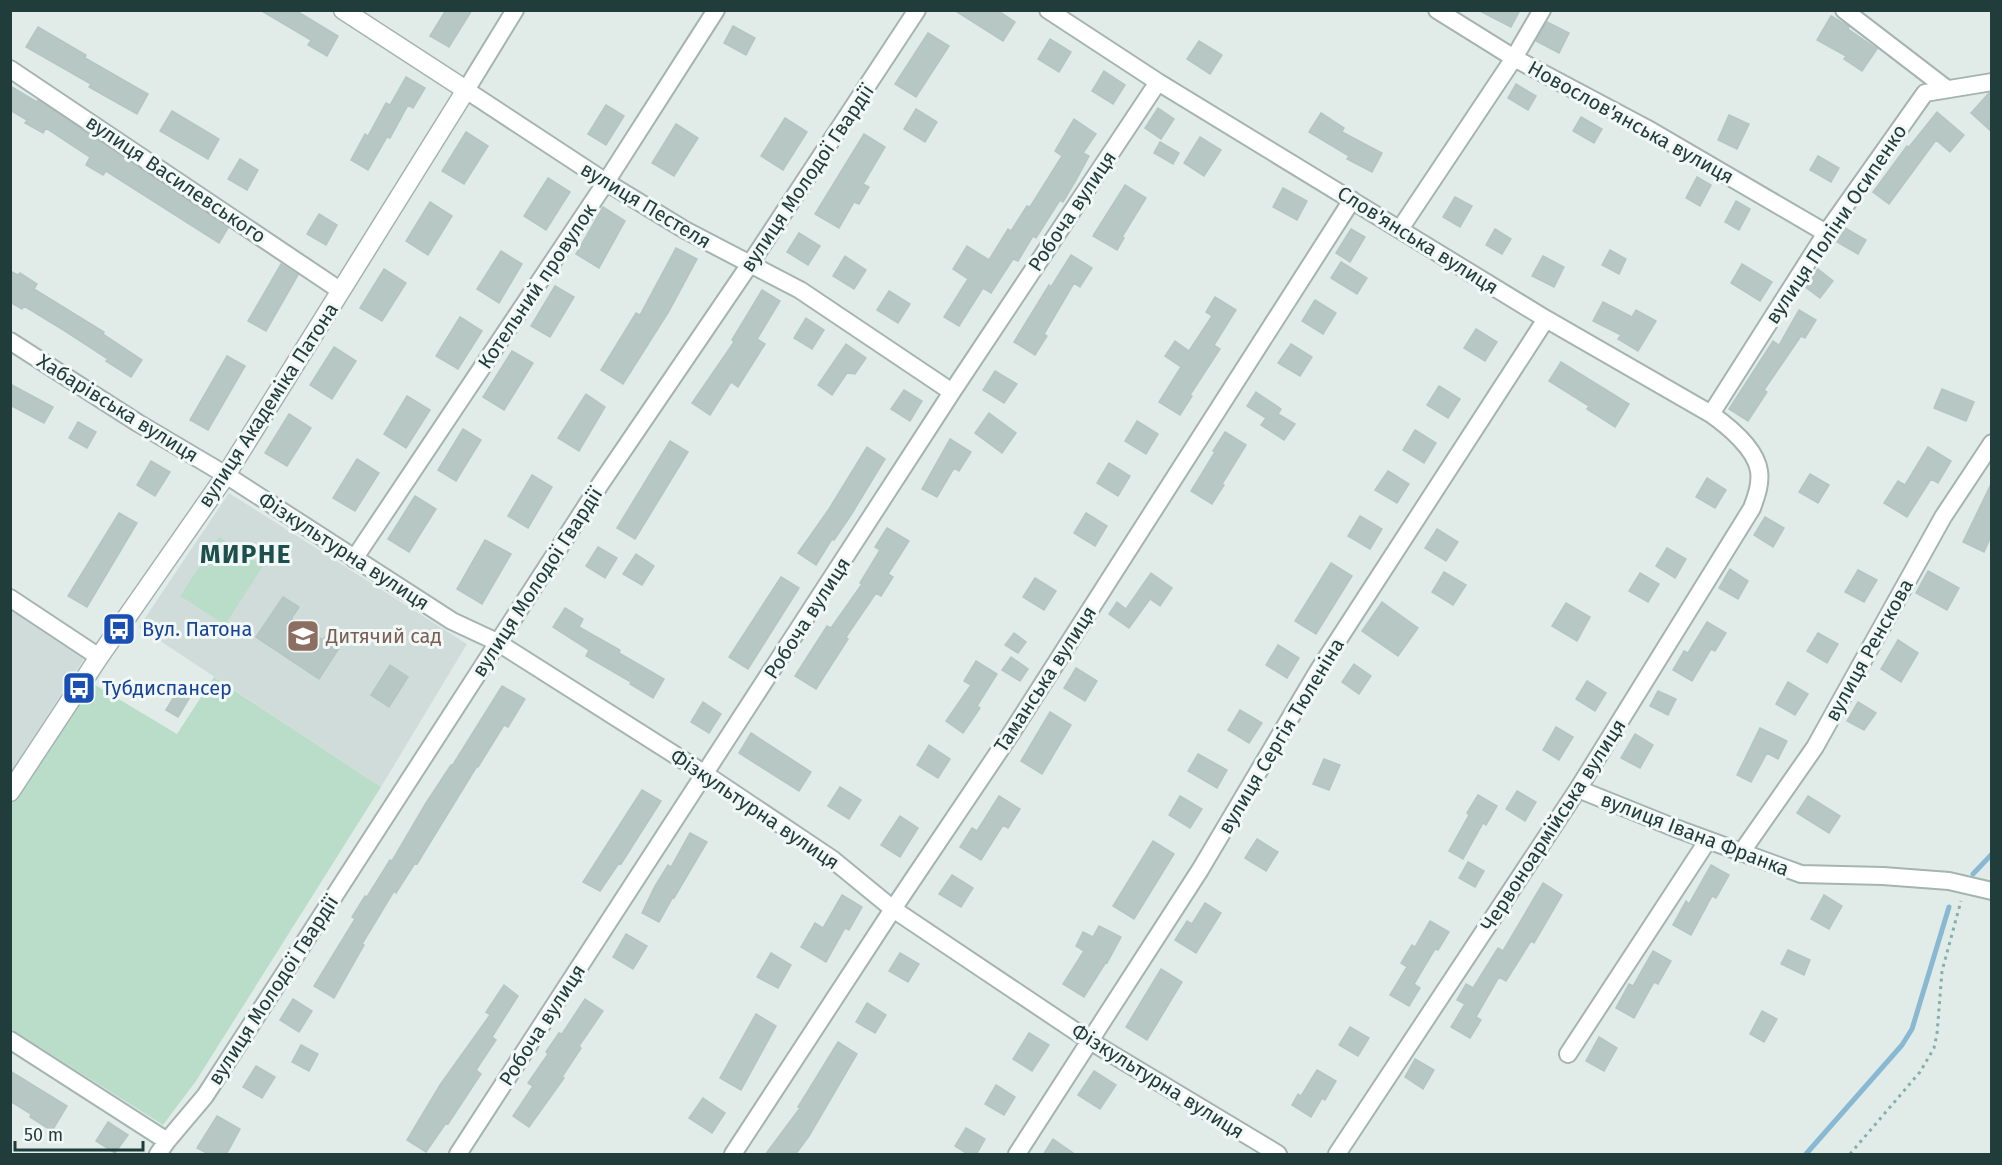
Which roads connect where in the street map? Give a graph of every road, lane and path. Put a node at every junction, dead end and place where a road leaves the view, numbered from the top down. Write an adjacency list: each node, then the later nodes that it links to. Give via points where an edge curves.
1 (343, 10): 14 (street, вулиця Пестеля)
2 (515, 10): 14 (street, вулиця Академіка Патона)
3 (716, 10): 15 (street, Котельний провулок)
4 (917, 10): 19 (street, вулиця Молодої Гвардії)
5 (1048, 10): 11 (street, Слов'янська вулиця)
6 (1437, 10): 9 (street, Новослов'янська вулиця)
7 (1542, 10): 9 (street)
8 (1844, 10): 13 (street)
9 (1514, 58): 17 (street); 18 (street, Новослов'янська вулиця, via 1646,128)
10 (10, 69): 20 (street, вулиця Василевського)
11 (1158, 82): 16 (street, Слов'янська вулиця); 23 (street, Робоча вулиця)
12 (1992, 82): 13 (street, вулиця Поліни Осипенко)
13 (1947, 89): 18 (street, вулиця Поліни Осипенко, via 1925,93)
14 (466, 90): 15 (street, вулиця Пестеля); 20 (street, вулиця Академіка Патона)
15 (606, 182): 19 (street, вулиця Пестеля); 28 (street, Котельний провулок)
16 (1352, 200): 17 (street, Слов'янська вулиця); 39 (street, Таманська вулиця, via 1010,735)
17 (1400, 229): 21 (street, Слов'янська вулиця)
18 (1826, 232): 24 (street, вулиця Поліни Осипенко)
19 (750, 264): 23 (street, вулиця Пестеля, via 800,290); 30 (street, вулиця Молодої Гвардії)
20 (341, 291): 26 (street, вулиця Академіка Патона)
21 (1546, 319): 24 (street, Слов'янська вулиця); 41 (street, вулиця Сергія Тюленіна, via 1318,671 1200,870)
22 (10, 341): 26 (street, Хабарівська вулиця)
23 (952, 392): 32 (street, Робоча вулиця)
24 (1711, 414): 27 (street, Слов'янська вулиця, via 1728,426 1753,456 1759,471)
25 (1992, 443): 36 (street, вулиця Ренскова, via 1943,517 1815,747)
26 (226, 475): 28 (street, Фізкультурна вулиця); 31 (street, вулиця Академіка Патона)
27 (1758, 490): 33 (street, Червоноармійська вулиця, via 1752,508)
28 (354, 559): 30 (street, Фізкультурна вулиця, via 452,621)
29 (10, 598): 31 (street)
30 (497, 642): 32 (street, Фізкультурна вулиця); 43 (street, вулиця Молодої Гвардії, via 205,1096)
31 (99, 657): 34 (street, вулиця Академіка Патона)
32 (705, 774): 39 (street, Фізкультурна вулиця, via 832,859); 44 (street, Робоча вулиця)
33 (1578, 789): 35 (street, вулиця Івана Франка); 48 (street, Червоноармійська вулиця)
34 (10, 792)
35 (1708, 840): 36 (street, вулиця Івана Франка); 42 (street)
36 (1741, 853): 37 (street, вулиця Івана Франка, via 1801,874 1949,880)
37 (1965, 885): 38 (street, вулиця Івана Франка); 49 (path, via 1942,971 1934,1048 1920,1072)
38 (1992, 891)
39 (893, 909): 41 (street, Фізкультурна вулиця); 45 (street, Таманська вулиця)
40 (10, 1040): 43 (street)
41 (1090, 1041): 46 (street, вулиця Сергія Тюленіна); 47 (street, Фізкультурна вулиця)
42 (1568, 1054)
43 (162, 1148)
44 (458, 1155)
45 (733, 1155)
46 (1017, 1155)
47 (1278, 1155)
48 (1337, 1155)
49 (1850, 1155)

